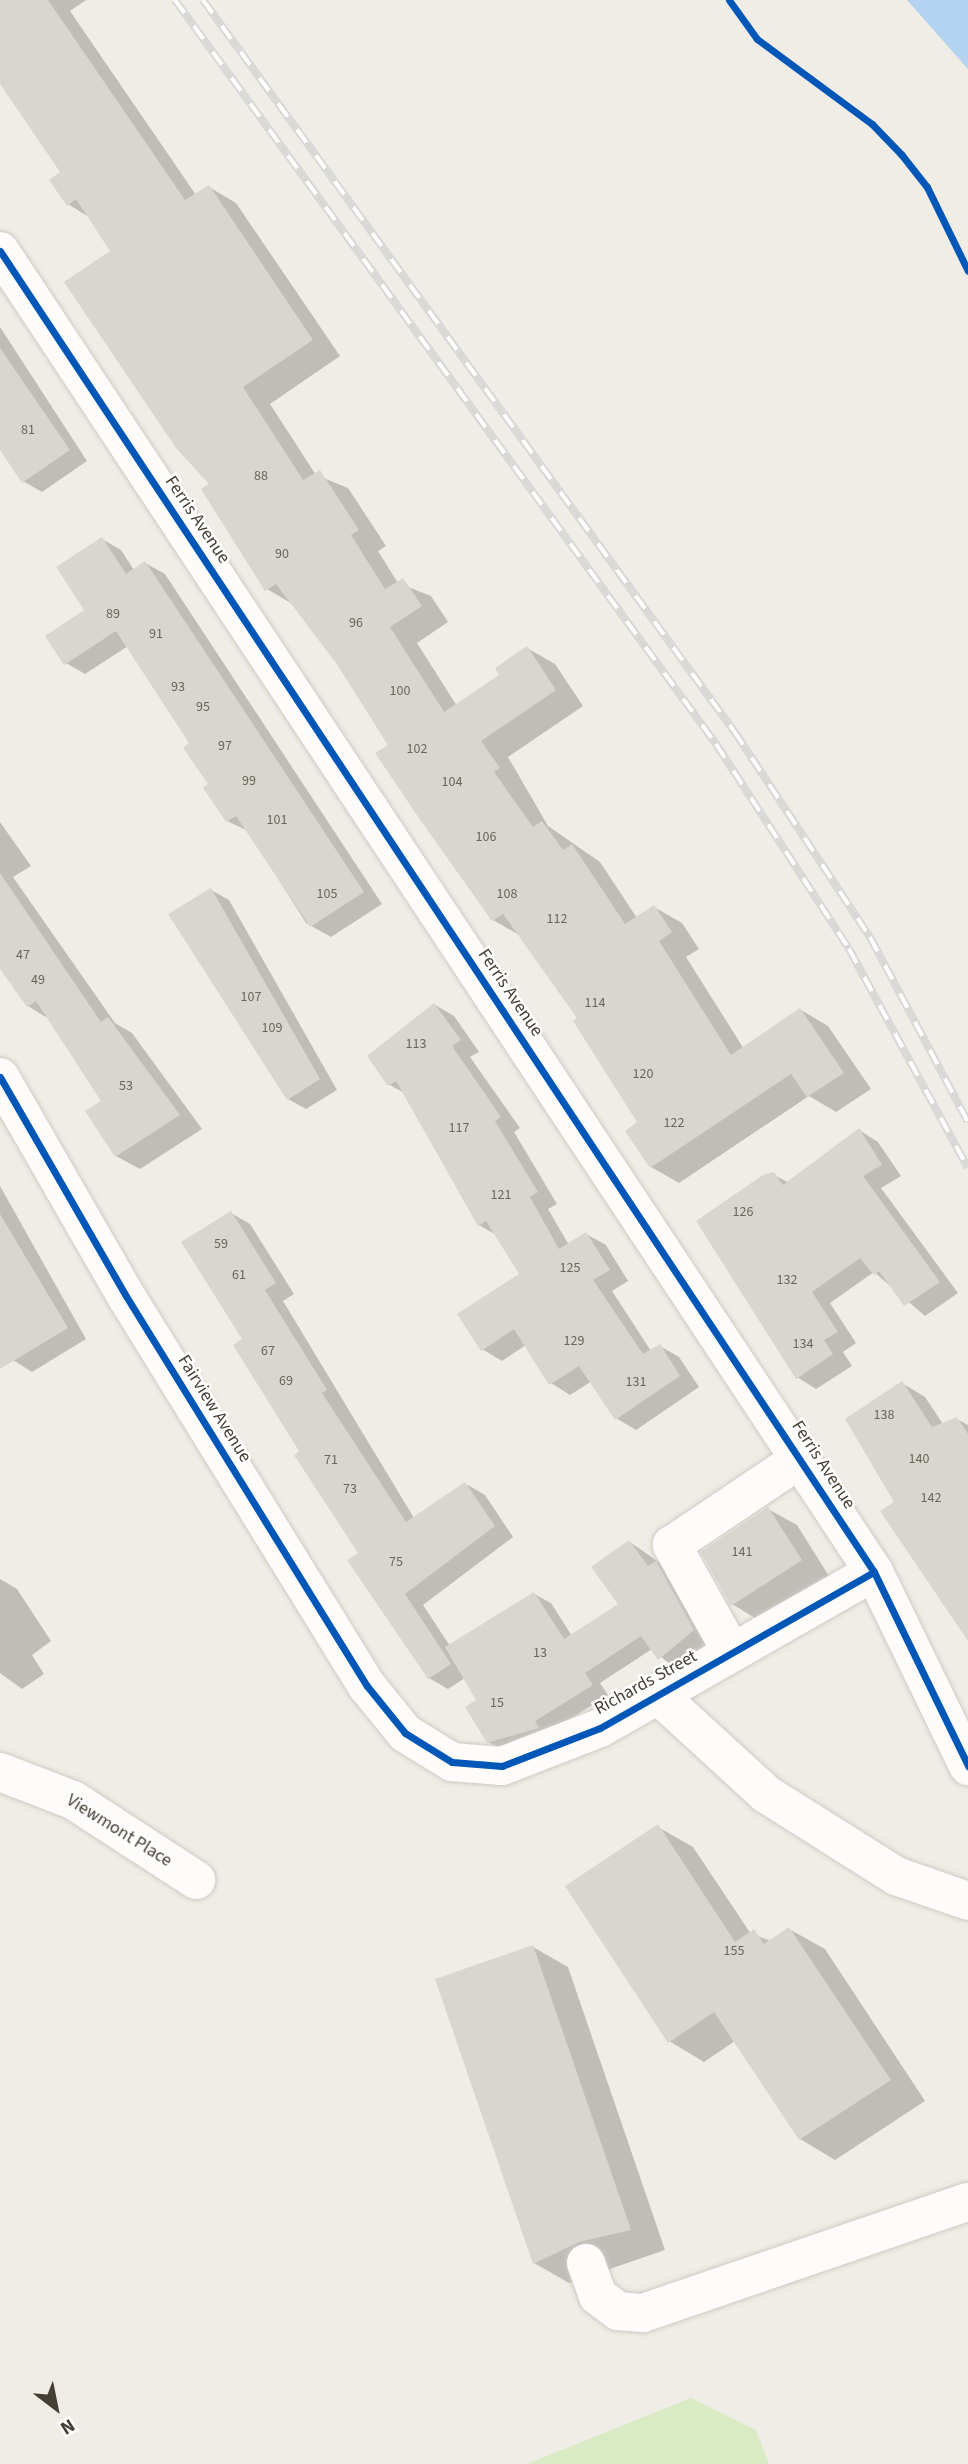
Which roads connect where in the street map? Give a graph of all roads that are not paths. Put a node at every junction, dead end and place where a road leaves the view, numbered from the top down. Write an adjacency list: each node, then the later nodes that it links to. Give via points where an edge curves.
1 (0, 251): 3 (street, Ferris Avenue)
2 (0, 1077): 7 (street, Fairview Avenue, via 126,1296 367,1686)
3 (800, 1459): 4 (street, Ferris Avenue); 5 (street, via 672,1545 673,1556)
4 (874, 1572): 5 (street, Richards Street); 8 (street, Ferris Avenue)
5 (732, 1653): 6 (street, Richards Street)
6 (658, 1695): 7 (street, Richards Street, via 600,1728 502,1766 453,1762); 11 (street, via 766,1794 896,1876)
7 (421, 1742)
8 (968, 1766)
9 (0, 1772): 10 (street, Viewmont Place, via 73,1800)
10 (196, 1880)
11 (968, 1901)
12 (968, 2202): 13 (street, via 643,2313 618,2311 598,2296)
13 (586, 2263)

